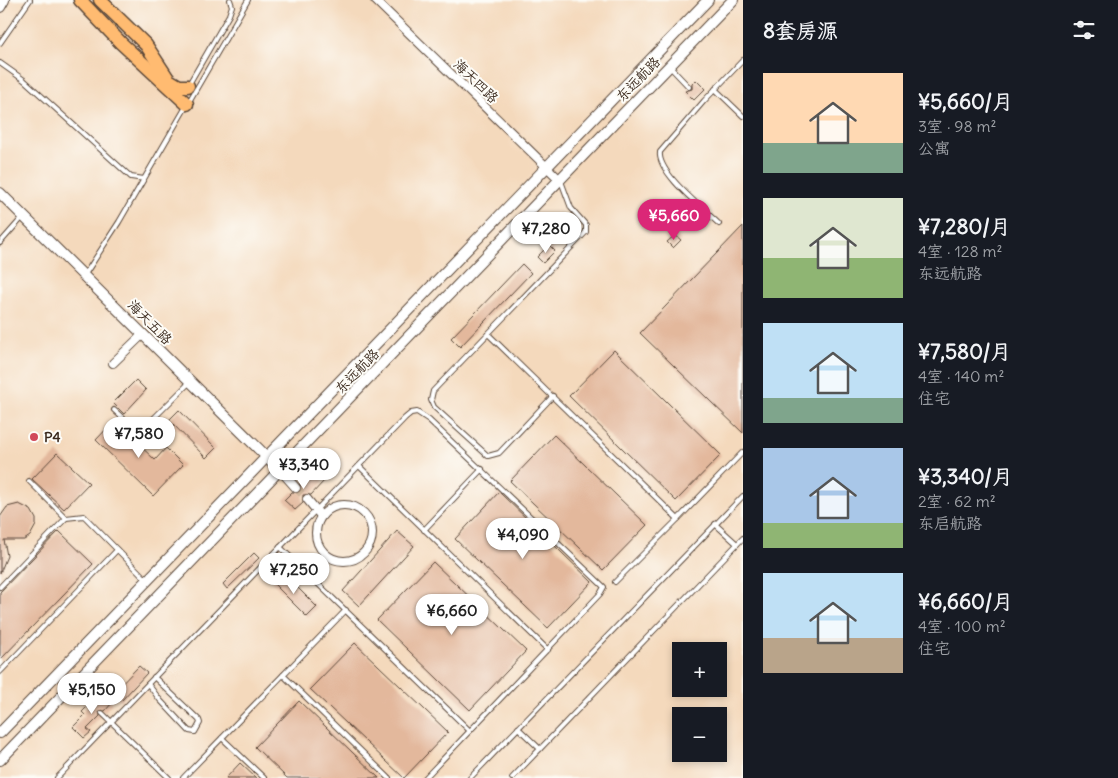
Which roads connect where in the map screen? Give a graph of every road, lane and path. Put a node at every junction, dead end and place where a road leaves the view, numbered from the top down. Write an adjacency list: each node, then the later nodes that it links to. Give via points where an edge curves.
1 (4, 0): 10 (street)
2 (30, 0): 11 (lane)
3 (80, 0): 20 (highway)
4 (100, 0): 15 (highway, via 146,45 169,80 179,86)
5 (230, 0): 15 (lane, via 229,15)
6 (248, 0): 20 (lane)
7 (375, 0): 22 (street, 海天四路)
8 (708, 0): 22 (street, 东远航路)
9 (732, 0): 14 (street, 东远航路)
10 (0, 7)
11 (0, 43)
12 (743, 60): 17 (lane)
13 (0, 63): 23 (lane, via 24,80 131,177)
14 (669, 66): 16 (lane); 24 (street, 东远航路)
15 (188, 86)
16 (689, 87)
17 (715, 89): 19 (lane); 21 (lane)
18 (698, 96): 19 (lane)
19 (704, 101): 27 (lane, via 662,147 659,157 668,174)
20 (187, 104): 23 (lane)
21 (743, 116)
22 (547, 166): 24 (street, 海天四路); 37 (street, 东远航路)
23 (144, 179): 29 (lane)
24 (560, 180): 31 (lane, via 571,208 587,230); 40 (street, 东远航路)
25 (0, 193): 26 (street, 海天五路)
26 (24, 217): 28 (lane); 29 (street, 海天五路)
27 (719, 224)
28 (0, 243)
29 (84, 276): 30 (street, 海天五路)
30 (143, 334): 32 (street); 33 (street, 海天五路)
31 (488, 334): 34 (lane); 34 (lane, via 433,391 431,400 434,407 486,455 492,456 500,452)
32 (113, 363)
33 (191, 382): 35 (lane, via 139,433); 37 (street, 海天五路)
34 (553, 396): 47 (lane)
35 (114, 410)
36 (743, 452): 47 (lane)
37 (267, 456): 40 (street, 海天五路); 54 (street, 东远航路)
38 (358, 466): 39 (lane, via 405,418 417,412); 45 (lane); 49 (lane)
39 (482, 469): 49 (lane); 58 (lane, via 604,587)
40 (281, 471): 42 (street); 63 (street, 东远航路)
41 (29, 481): 46 (lane)
42 (296, 488)
43 (743, 496): 48 (lane)
44 (307, 499): 45 (street)
45 (319, 512): 45 (street, via 316,536 326,555 347,562 365,553 373,535 366,514 356,506 343,504); 52 (lane)
46 (66, 518): 53 (lane, via 84,516); 56 (lane)
47 (678, 519): 55 (lane)
48 (715, 524): 51 (lane); 67 (lane)
49 (424, 530): 58 (lane)
50 (743, 538): 51 (lane)
51 (737, 544): 71 (lane)
52 (280, 547): 57 (lane); 61 (lane)
53 (117, 550): 54 (lane); 59 (lane)
54 (147, 580): 69 (street, 东远航路)
55 (616, 582)
56 (0, 587)
57 (346, 610): 60 (lane); 68 (lane)
58 (548, 650): 68 (lane)
59 (0, 672)
60 (283, 675): 70 (lane); 77 (lane)
61 (154, 677): 62 (lane); 62 (lane, via 198,720 200,723 195,732 189,731)
62 (148, 684): 66 (lane)
63 (73, 685): 64 (lane); 72 (street, 东远航路)
64 (92, 703)
65 (102, 713): 66 (lane)
66 (111, 722): 73 (lane); 74 (lane)
67 (518, 728): 71 (lane); 79 (lane)
68 (470, 731): 78 (lane)
69 (0, 733)
70 (222, 738): 75 (lane); 76 (lane)
71 (540, 749): 80 (lane)
72 (0, 760)
73 (57, 778)
74 (169, 778)
75 (183, 778)
76 (264, 778)
77 (388, 778)
78 (425, 778)
79 (470, 778)
80 (512, 778)

